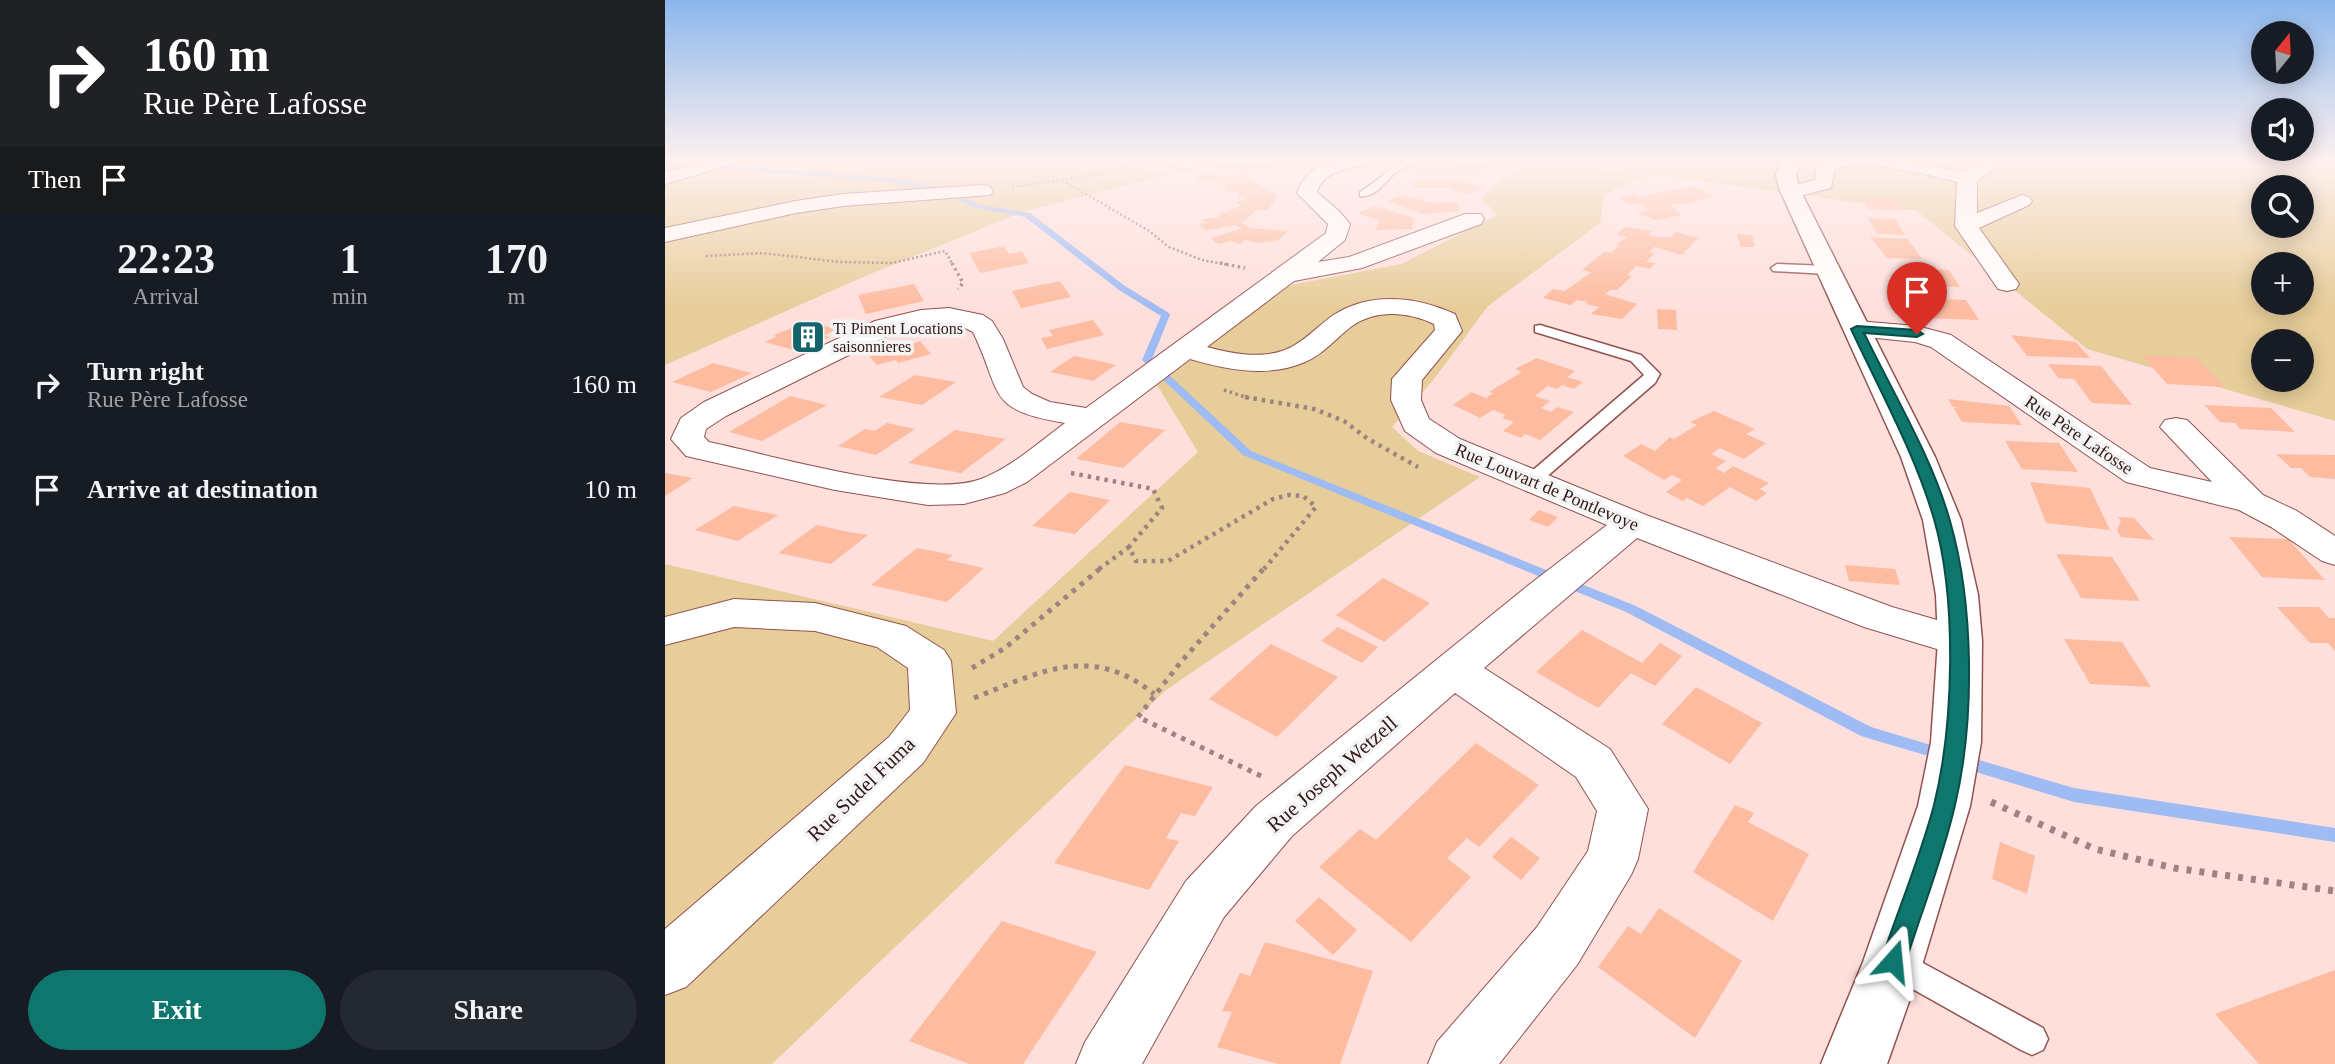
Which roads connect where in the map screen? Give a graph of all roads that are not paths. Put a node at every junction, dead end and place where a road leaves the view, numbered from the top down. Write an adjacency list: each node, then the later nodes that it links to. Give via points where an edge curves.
1 (783, 210): 8 (street)
2 (1327, 210): 11 (street, via 1339,224 1337,235)
3 (1804, 210): 10 (main road)
4 (1966, 210): 7 (street)
5 (2003, 210): 7 (street)
6 (1473, 219): 11 (street, via 1355,263)
7 (1966, 226): 12 (street)
8 (671, 233)
9 (1777, 268): 10 (lane)
10 (1828, 270): 14 (main road)
11 (1287, 274): 15 (street)
12 (2007, 284)
13 (1540, 328): 18 (lane, via 1636,358 1652,374)
14 (1857, 329): 20 (street, Rue Père Lafosse, via 1917,334 1941,341 2138,475); 24 (main road, via 1942,520 1957,595)
15 (1178, 354): 16 (street); 18 (street, Rue Louvart de Pontlevoye, via 1252,364 1287,359 1363,310 1392,307 1433,313 1446,320 1448,331 1407,379 1406,400 1416,424 1448,446)
16 (1091, 418): 19 (street); 19 (street, via 1022,401 1012,394 985,330 977,322 942,317 904,320 872,333 715,409 692,425 687,439 698,449 835,480 928,495 964,494)
17 (2176, 427): 20 (street)
18 (1531, 481): 21 (street, Rue Louvart de Pontlevoye)
19 (993, 486)
20 (2251, 502): 22 (street)
21 (1633, 523): 24 (street, Rue Louvart de Pontlevoye, via 1878,617); 25 (street, Rue Joseph Wetzell)
22 (2335, 553)
23 (665, 631): 27 (street, Rue Sudel Fuma, via 734,613 815,617 891,636 929,661 933,702 907,750)
24 (1960, 641): 26 (main road, via 1952,762 1944,806)
25 (1454, 670): 29 (street, Rue Joseph Wetzell, via 1274,821 1205,899); 30 (street, via 1594,763 1623,808 1612,859 1557,946)
26 (1893, 961): 28 (lane); 31 (main road)
27 (665, 967)
28 (2032, 1039)
29 (1107, 1064)
30 (1459, 1064)
31 (1854, 1064)

